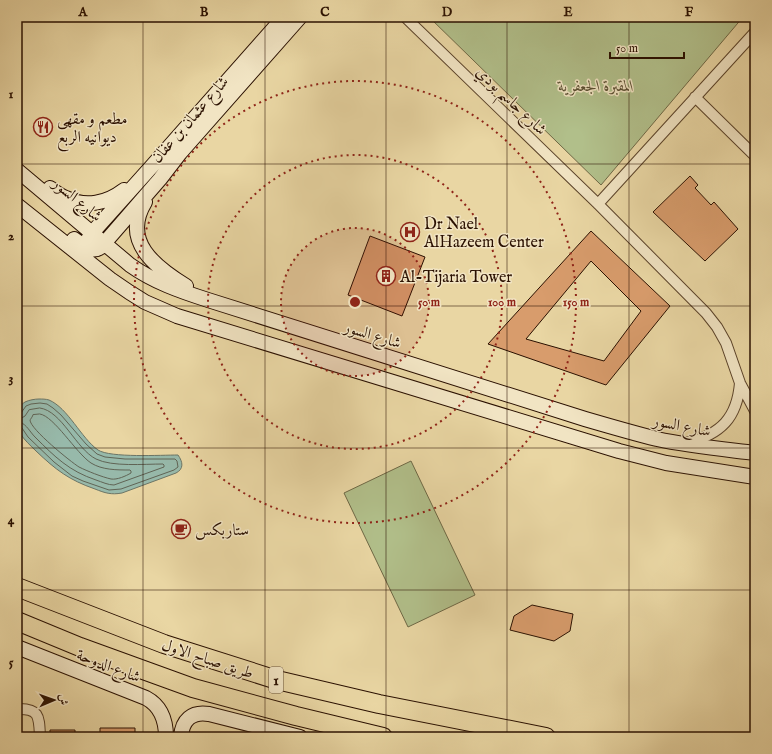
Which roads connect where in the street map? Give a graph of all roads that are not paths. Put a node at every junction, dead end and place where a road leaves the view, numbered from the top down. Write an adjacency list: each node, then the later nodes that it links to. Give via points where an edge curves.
1 (284, 17): 7 (main road, شارع عثمان بن عفان)
2 (300, 17): 9 (main road, شارع عثمان بن عفان)
3 (404, 17): 11 (street, شارع جاسم بودي)
4 (755, 32): 5 (street)
5 (695, 97): 6 (street); 11 (street)
6 (755, 156)
7 (153, 165): 8 (main road, via 119,194 105,201 89,204 65,198); 12 (main road, شارع عثمان بن عفان)
8 (17, 168): 12 (main road, شارع السور)
9 (160, 178): 13 (main road, شارع عثمان بن عفان); 16 (main road, via 138,216 137,231 140,241 156,266)
10 (17, 204): 14 (main road, via 44,217); 15 (main road)
11 (598, 204): 17 (street, شارع جاسم بودي, via 711,318 726,343)
12 (92, 233): 13 (main road, شارع السور); 14 (main road, شارع عثمان بن عفان)
13 (104, 244): 14 (main road, via 96,250); 16 (main road, شارع السور, via 142,274 171,288)
14 (85, 247): 15 (main road, via 88,258)
15 (96, 267): 21 (main road, via 145,302 177,316 620,451 666,463)
16 (208, 300): 19 (main road, شارع السور, via 585,419)
17 (740, 382): 18 (street, شارع جاسم بودي); 19 (street, شارع جاسم بودي, via 736,407 723,425 712,434)
18 (755, 411)
19 (683, 444): 20 (main road, شارع السور)
20 (755, 453)
21 (755, 477)
22 (21, 588): 31 (highway, طريق صباح الاول / 1, via 164,644 277,680 379,704)
23 (18, 622): 30 (highway, طريق صباح الاول / 1, via 193,688)
24 (17, 647): 27 (main road, شارع الدوحة, via 151,701 159,708 164,718)
25 (17, 709): 26 (street, via 33,711 38,716)
26 (40, 737)
27 (166, 737)
28 (181, 737): 29 (main road, via 186,720 204,713)
29 (300, 737)
30 (383, 737)
31 (546, 737)

